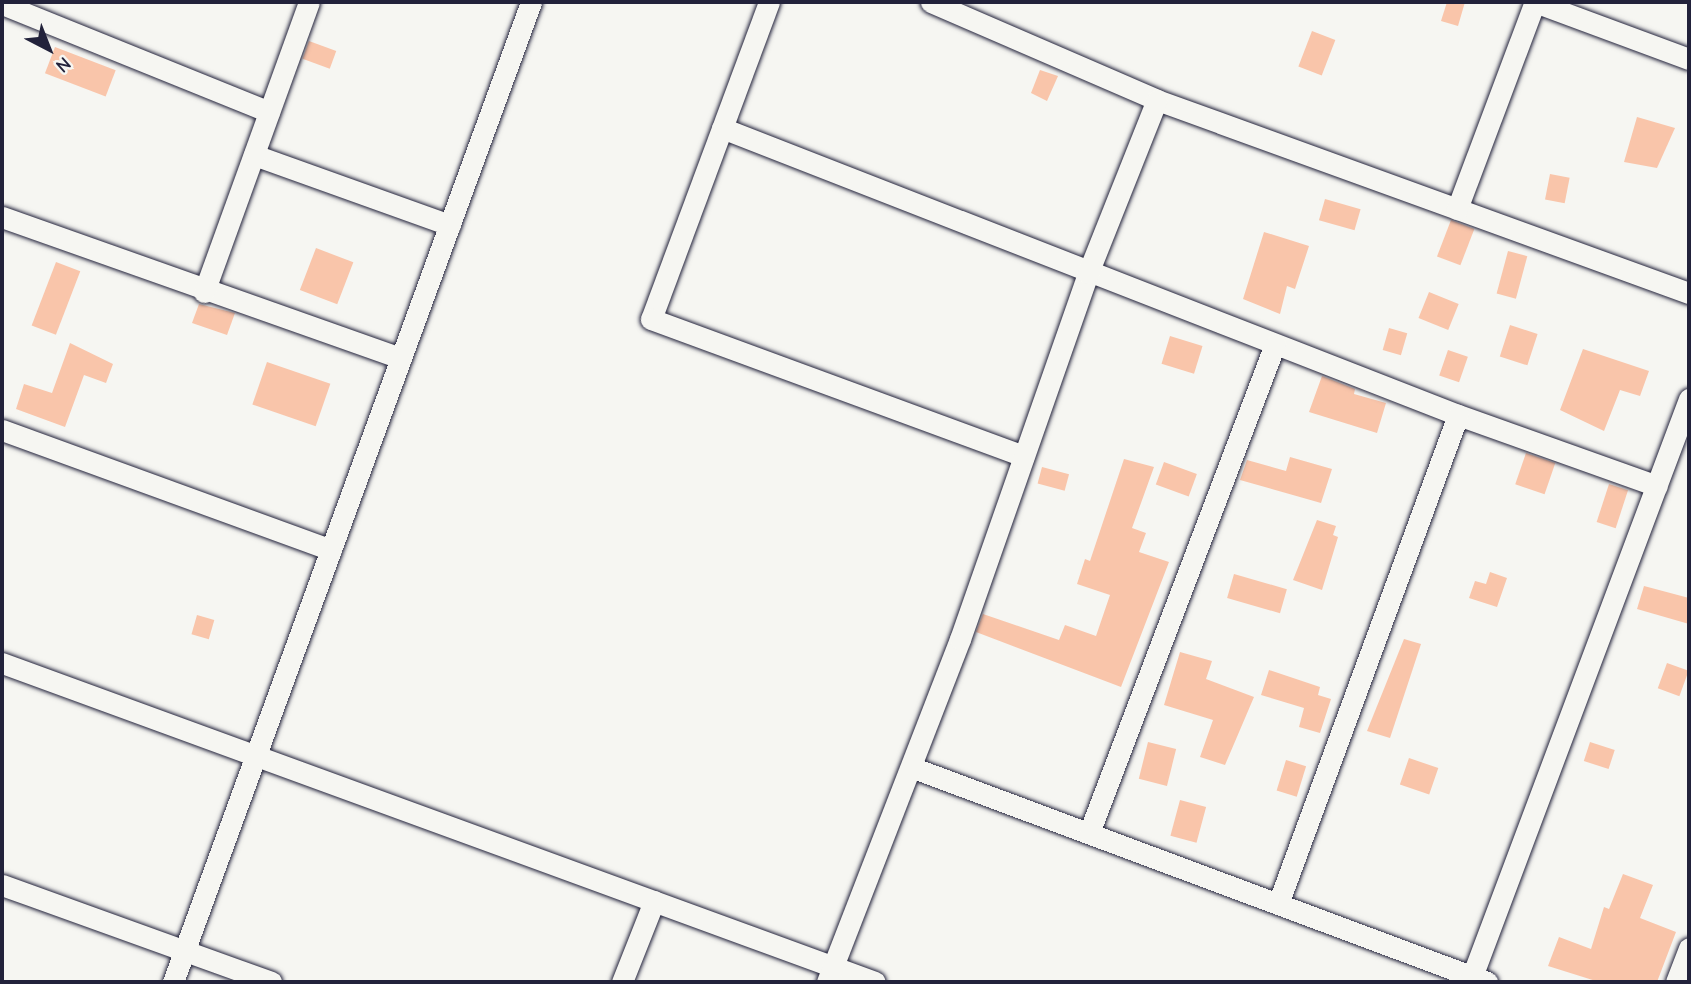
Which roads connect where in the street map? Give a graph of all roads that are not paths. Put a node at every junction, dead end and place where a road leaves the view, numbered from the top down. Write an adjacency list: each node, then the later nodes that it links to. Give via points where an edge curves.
1 (309, 2): 9 (street)
2 (531, 2): 14 (street)
3 (769, 2): 10 (street)
4 (931, 2): 8 (street)
5 (1535, 2): 7 (street); 12 (street)
6 (2, 4): 9 (street)
7 (1689, 60)
8 (1157, 100): 12 (street); 15 (street)
9 (269, 112): 11 (street)
10 (722, 128): 15 (street); 23 (street, via 651,319)
11 (254, 155): 14 (street); 16 (street)
12 (1457, 209): 17 (street)
13 (2, 217): 16 (street)
14 (450, 225): 19 (street)
15 (1088, 273): 18 (street); 23 (street)
16 (204, 292): 19 (street)
17 (1689, 293)
18 (1275, 344): 21 (street); 29 (street)
19 (401, 358): 25 (street)
20 (1689, 399): 24 (street)
21 (1458, 415): 24 (street); 32 (street)
22 (2, 430): 25 (street)
23 (1024, 456): 28 (street)
24 (1657, 486): 36 (street)
25 (331, 550): 27 (street)
26 (2, 663): 27 (street)
27 (256, 756): 31 (street); 34 (street)
28 (911, 767): 29 (street); 35 (street)
29 (1089, 833): 32 (street)
30 (2, 885): 34 (street)
31 (654, 901): 35 (street); 39 (street)
32 (1278, 904): 36 (street)
33 (1689, 948): 41 (street)
34 (184, 951): 37 (street); 38 (street)
35 (830, 975): 40 (street)
36 (1477, 980)
37 (173, 982)
38 (271, 982)
39 (622, 982)
40 (874, 982)
41 (1676, 982)

